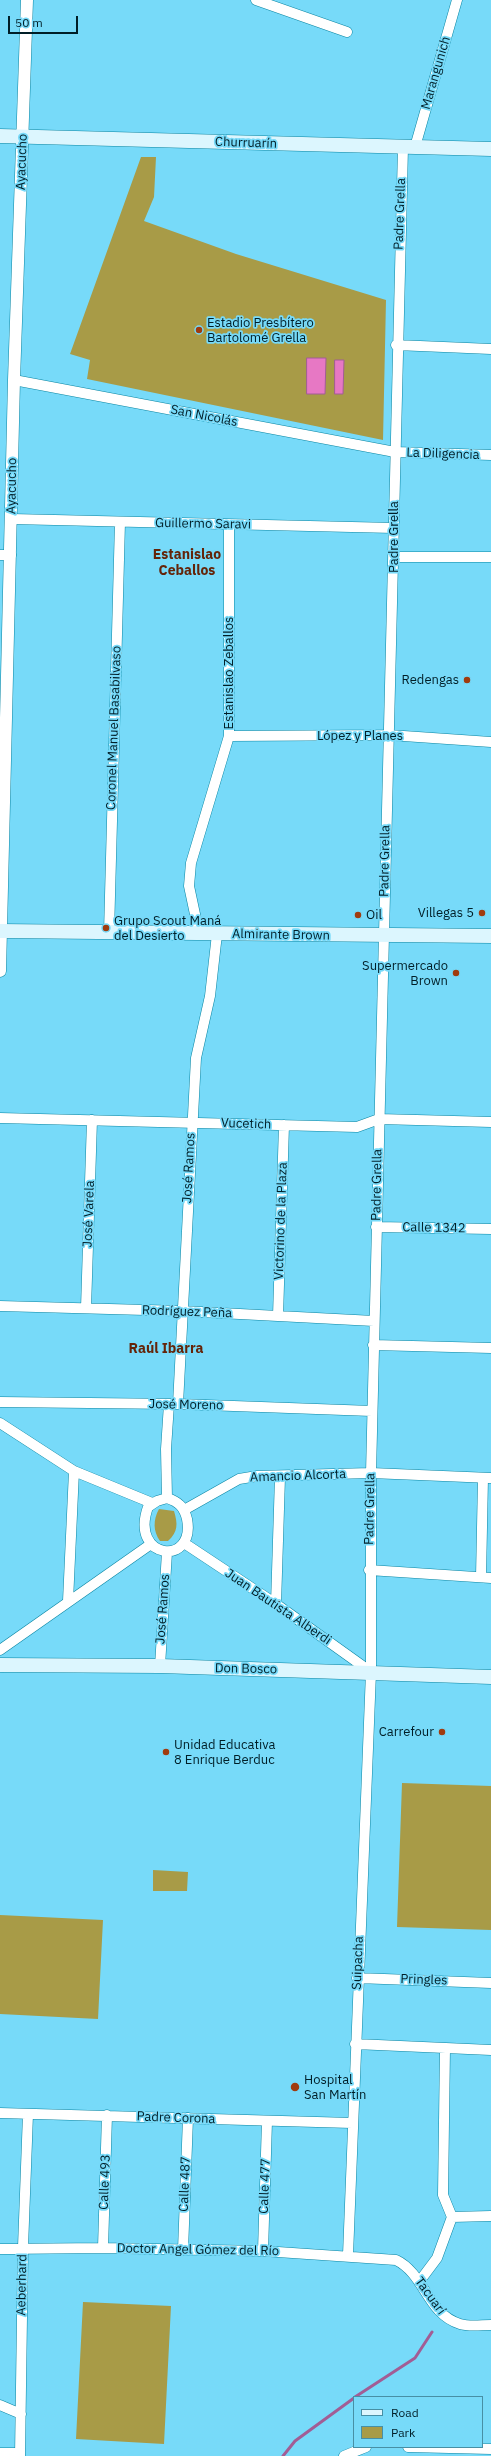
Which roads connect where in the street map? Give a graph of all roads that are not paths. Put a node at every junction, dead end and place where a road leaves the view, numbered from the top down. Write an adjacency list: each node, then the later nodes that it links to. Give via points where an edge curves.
1 (28, 0): 6 (street, Ayacucho)
2 (256, 0): 4 (street)
3 (457, 0): 7 (street, Marangunich)
4 (347, 32)
5 (0, 136): 6 (main road, Churruarín)
6 (24, 136): 7 (main road, Churruarín); 11 (street, Ayacucho)
7 (409, 147): 8 (main road, Churruarín); 9 (street, Padre Grella)
8 (491, 149)
9 (396, 345): 10 (street); 12 (street, Padre Grella)
10 (491, 349)
11 (14, 380): 12 (street, San Nicolás); 14 (street, Ayacucho)
12 (394, 452): 13 (street, La Diligencia); 17 (street, Padre Grella)
13 (491, 455)
14 (12, 519): 15 (street, Guillermo Saravi); 18 (street, Ayacucho)
15 (120, 522): 16 (street, Guillermo Saravi); 25 (street, Coronel Manuel Basabilvaso)
16 (229, 525): 17 (street, Guillermo Saravi); 22 (street, Estanislao Zeballos)
17 (394, 528): 19 (street, Padre Grella)
18 (6, 555): 24 (street, Ayacucho)
19 (394, 557): 20 (street); 21 (street, Padre Grella)
20 (491, 557)
21 (389, 735): 22 (street, López y Planes); 23 (street, López y Planes); 28 (street, Padre Grella)
22 (229, 736): 26 (street, Estanislao Zeballos, via 191,863 189,886)
23 (491, 742)
24 (1, 931): 25 (main road, Almirante Brown); 30 (street, Ayacucho)
25 (108, 933): 26 (main road, Almirante Brown)
26 (199, 933): 27 (main road, Almirante Brown)
27 (216, 934): 28 (main road, Almirante Brown); 35 (street, José Ramos, via 210,996 196,1058)
28 (383, 936): 29 (main road, Almirante Brown); 32 (street, Padre Grella)
29 (491, 936)
30 (0, 971)
31 (0, 1118): 33 (street, Vucetich)
32 (379, 1119): 34 (street, Vucetich); 36 (street, Vucetich, via 357,1128); 37 (street, Padre Grella)
33 (92, 1120): 35 (street, Vucetich); 40 (street, José Varela)
34 (491, 1122)
35 (191, 1123): 36 (street, Vucetich); 41 (street, José Ramos)
36 (284, 1126): 42 (street, Victorino de la Plaza)
37 (376, 1227): 38 (street, Calle 1342); 43 (street, Padre Grella)
38 (491, 1229)
39 (0, 1306): 40 (street, Rodríguez Peña)
40 (86, 1308): 41 (street, Rodríguez Peña)
41 (182, 1311): 42 (street, Rodríguez Peña); 47 (street, José Ramos)
42 (278, 1316): 43 (street, Rodríguez Peña)
43 (374, 1321): 44 (street, Padre Grella)
44 (374, 1345): 45 (street); 48 (street, Padre Grella)
45 (491, 1348)
46 (0, 1402): 47 (street, José Moreno)
47 (173, 1404): 48 (street, José Moreno); 54 (street, José Ramos, via 166,1449)
48 (372, 1411): 51 (street, Padre Grella)
49 (0, 1423): 50 (street)
50 (74, 1471): 55 (street); 62 (street)
51 (371, 1473): 52 (street, Amancio Alcorta); 53 (street, Amancio Alcorta); 60 (street, Padre Grella)
52 (280, 1477): 56 (street, Amancio Alcorta, via 257,1476 238,1479); 63 (street)
53 (487, 1478): 61 (street)
54 (168, 1498): 55 (street); 56 (street, via 179,1503)
55 (152, 1503): 58 (street, via 147,1512 145,1527)
56 (184, 1510): 57 (street, via 188,1532)
57 (184, 1543): 59 (street, via 178,1550); 63 (street, Juan Bautista Alberdi)
58 (151, 1544): 59 (street); 62 (street)
59 (167, 1552): 66 (street, José Ramos)
60 (369, 1570): 61 (street); 67 (street, Padre Grella)
61 (486, 1578)
62 (68, 1601): 64 (street)
63 (276, 1604): 67 (street, Juan Bautista Alberdi)
64 (0, 1650)
65 (0, 1665): 66 (main road, Don Bosco)
66 (160, 1666): 67 (main road, Don Bosco)
67 (371, 1672): 68 (main road, Don Bosco); 69 (street, Suipacha)
68 (491, 1677)
69 (357, 1978): 70 (street, Pringles); 71 (street, Suipacha)
70 (491, 1983)
71 (355, 2044): 72 (street); 79 (street, Suipacha)
72 (445, 2048): 73 (street); 81 (street, via 443,2195)
73 (491, 2050)
74 (0, 2113): 75 (street, Padre Corona)
75 (28, 2114): 76 (street, Padre Corona); 82 (street, Aeberhard)
76 (107, 2116): 77 (street, Padre Corona); 83 (street, Calle 493)
77 (188, 2118): 78 (street, Padre Corona); 85 (street, Calle 487)
78 (267, 2121): 79 (street, Padre Corona); 86 (street, Calle 477)
79 (352, 2123): 87 (street, Suipacha)
80 (491, 2216): 81 (street)
81 (452, 2217): 89 (street, via 437,2258)
82 (23, 2248): 83 (street, Doctor Angel Gómez del Río); 84 (street, Doctor Angel Gómez del Río); 92 (street, Aeberhard)
83 (103, 2248): 85 (street, Doctor Angel Gómez del Río)
84 (0, 2249)
85 (183, 2250): 86 (street, Doctor Angel Gómez del Río)
86 (263, 2250): 87 (street, Doctor Angel Gómez del Río)
87 (348, 2255): 88 (street, Doctor Angel Gómez del Río)
88 (396, 2260): 89 (street, Tacuarí, via 408,2265)
89 (419, 2282): 90 (street, Tacuarí, via 446,2318 462,2324)
90 (491, 2326)
91 (0, 2404): 92 (street)
92 (21, 2414): 98 (street, Aeberhard)
93 (364, 2448): 99 (street)
94 (421, 2448): 96 (street)
95 (491, 2449): 96 (street)
96 (475, 2452)
97 (0, 2453): 98 (street)
98 (20, 2455)
99 (344, 2456)

